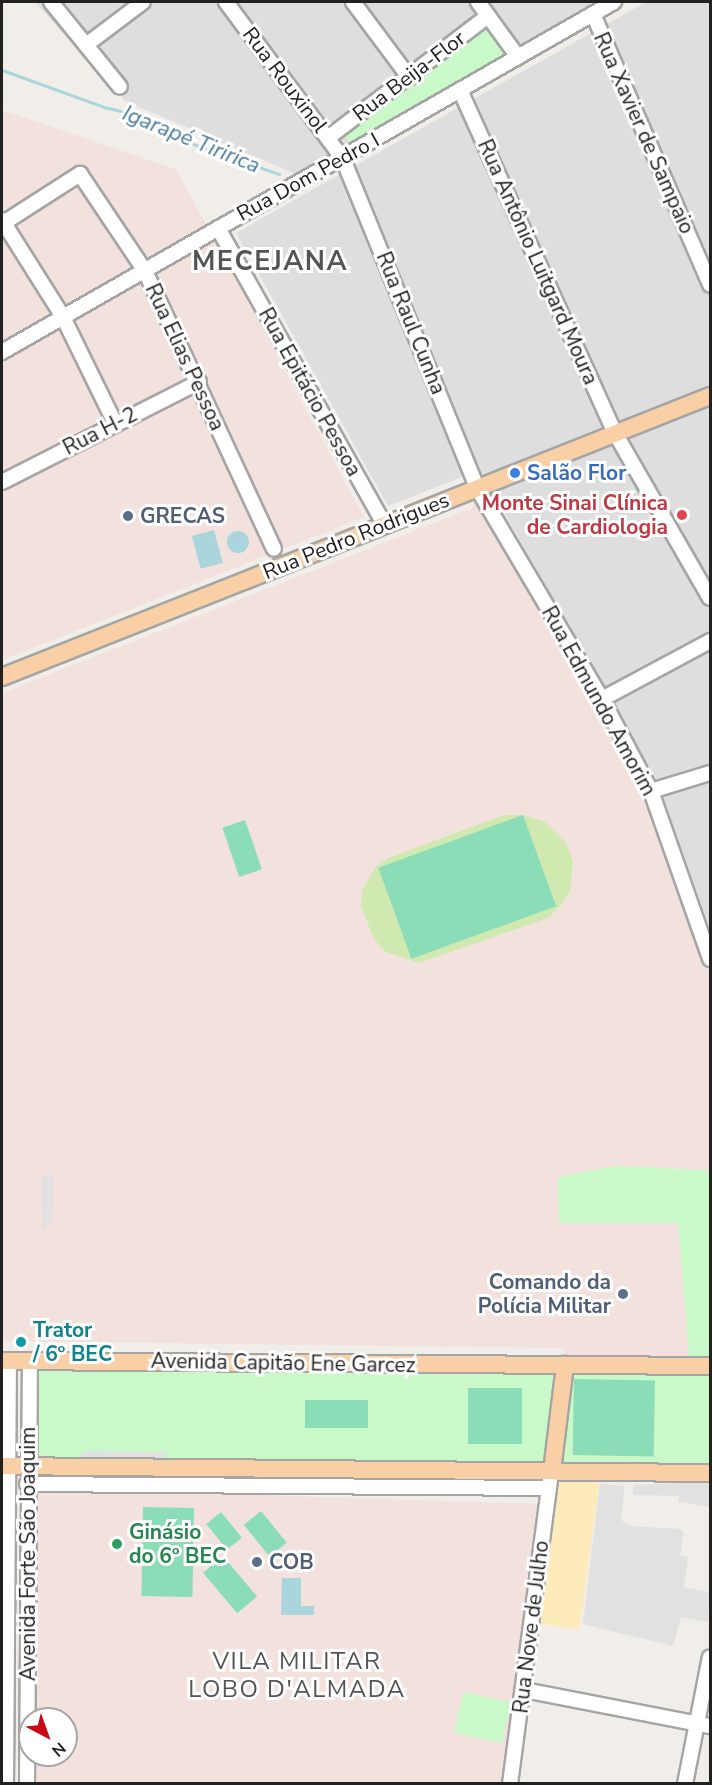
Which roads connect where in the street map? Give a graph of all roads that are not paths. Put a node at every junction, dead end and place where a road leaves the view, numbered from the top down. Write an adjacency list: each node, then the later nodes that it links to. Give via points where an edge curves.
1 (51, 2): 9 (street)
2 (143, 2): 9 (street)
3 (226, 2): 14 (street, Rua Rouxinol)
4 (353, 2): 11 (street)
5 (478, 2): 8 (street)
6 (610, 2): 7 (street, Rua Dom Pedro I)
7 (593, 14): 10 (street, Rua Dom Pedro I); 19 (street, Rua Xavier de Sampaio)
8 (488, 16): 10 (street); 11 (street, Rua Beija-Flor)
9 (86, 45): 12 (street)
10 (518, 57): 13 (street, Rua Dom Pedro I)
11 (409, 77): 14 (street, Rua Beija-Flor)
12 (120, 87)
13 (460, 90): 15 (street, Rua Dom Pedro I); 25 (street, Rua Antônio Luitgard Moura)
14 (329, 137): 15 (street, Rua Rouxinol)
15 (343, 159): 17 (street, Rua Dom Pedro I); 27 (street, Rua Raul Cunha)
16 (2, 222): 18 (street, Rua Elias Pessoa, via 80,174); 20 (street)
17 (218, 228): 18 (street, Rua Dom Pedro I); 28 (street, Rua Epitácio Pessoa)
18 (145, 271): 20 (street, Rua Dom Pedro I); 22 (street, Rua Elias Pessoa)
19 (711, 285)
20 (63, 317): 21 (street, Rua Dom Pedro I); 24 (street)
21 (2, 352)
22 (199, 382): 24 (street, Rua H-2); 29 (street, Rua Elias Pessoa)
23 (711, 396): 25 (main road, Rua Pedro Rodrigues)
24 (115, 423): 26 (street, Rua H-2)
25 (615, 433): 27 (main road, Rua Pedro Rodrigues); 30 (street, Rua Antônio Luitgard Moura)
26 (2, 482)
27 (477, 488): 28 (main road, Rua Pedro Rodrigues); 33 (street, Rua Edmundo Amorim)
28 (385, 525): 32 (main road, Rua Pedro Rodrigues)
29 (274, 549)
30 (711, 598)
31 (711, 641): 33 (street)
32 (2, 677)
33 (602, 699): 35 (street, Rua Edmundo Amorim)
34 (711, 773): 35 (street)
35 (651, 792): 36 (street, Rua Edmundo Amorim)
36 (711, 959)
37 (30, 1360): 38 (main road, Avenida Capitão Ene Garcez); 39 (main road, Avenida Capitão Ene Garcez); 43 (street, Avenida Forte São Joaquim)
38 (5, 1361): 41 (street, Avenida Forte São Joaquim)
39 (565, 1365): 40 (main road, Avenida Capitão Ene Garcez); 44 (main road)
40 (711, 1366)
41 (5, 1466): 43 (main road); 45 (street, Avenida Forte São Joaquim)
42 (711, 1473): 44 (main road)
43 (27, 1476): 44 (main road); 46 (street, Avenida Forte São Joaquim)
44 (550, 1479): 50 (street, Rua Nove de Julho)
45 (9, 1513): 46 (street); 49 (street, Avenida Forte São Joaquim)
46 (27, 1514): 48 (street, Avenida Forte São Joaquim)
47 (711, 1658): 51 (street)
48 (26, 1667): 49 (street); 53 (street, Avenida Forte São Joaquim)
49 (9, 1668): 52 (street, Avenida Forte São Joaquim)
50 (524, 1689): 51 (street); 54 (street, Rua Nove de Julho)
51 (704, 1725): 55 (street)
52 (6, 1784)
53 (27, 1784)
54 (510, 1784)
55 (685, 1784)

